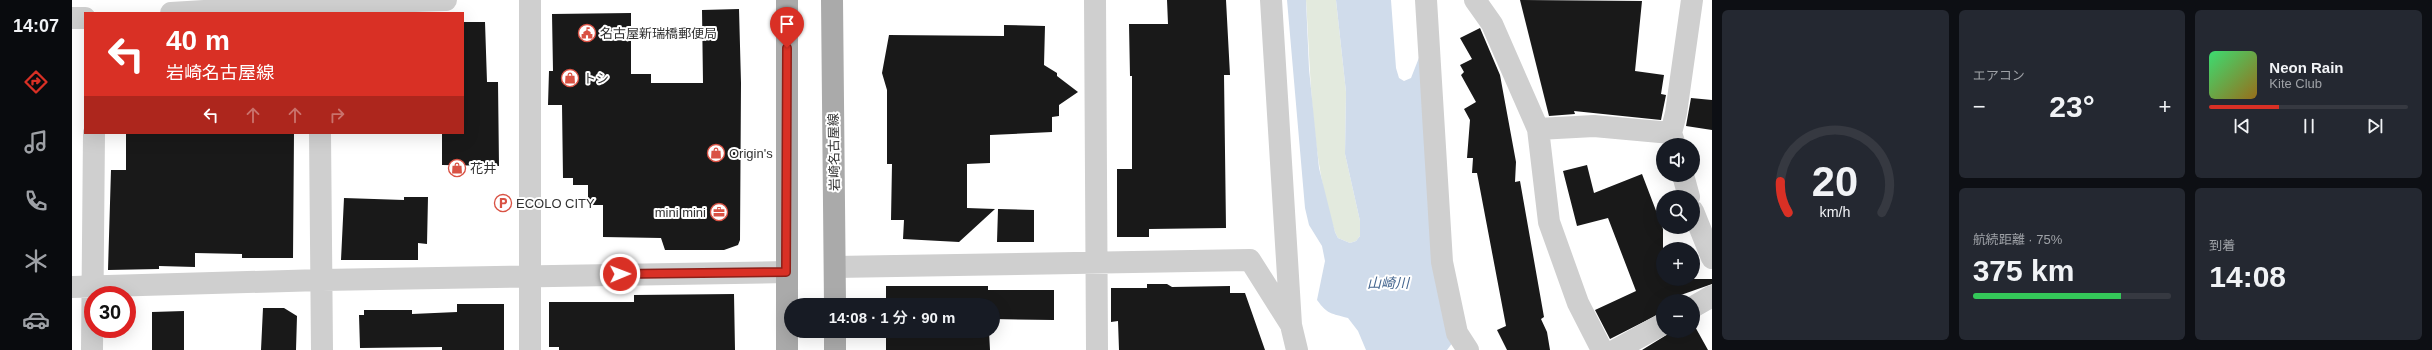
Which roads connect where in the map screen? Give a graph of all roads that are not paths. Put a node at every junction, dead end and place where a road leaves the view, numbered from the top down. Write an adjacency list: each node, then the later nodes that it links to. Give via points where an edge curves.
1 (446, 0): 10 (street)
2 (530, 0): 24 (street)
3 (787, 0): 23 (main road)
4 (832, 0): 22 (main road, 岩崎名古屋線)
5 (1095, 0): 21 (street)
6 (1271, 0): 30 (street)
7 (1426, 0): 40 (street, via 1442,262 1457,333)
8 (1476, 0): 14 (street, via 1492,24)
9 (1692, 0): 18 (street)
10 (319, 6): 11 (street)
11 (192, 12)
12 (72, 18): 13 (street)
13 (84, 18)
14 (1538, 129): 17 (street, via 1594,126); 41 (street, via 1549,222 1578,303)
15 (94, 134): 26 (street)
16 (320, 134): 25 (street)
17 (1667, 138)
18 (1673, 138)
19 (1700, 228): 20 (street)
20 (1712, 258)
21 (1096, 263): 22 (street); 30 (street, via 1250,260); 38 (street)
22 (835, 267): 28 (main road, 岩崎名古屋線)
23 (786, 272): 24 (street); 36 (main road)
24 (530, 275): 25 (street); 35 (street)
25 (322, 280): 26 (street); 34 (street)
26 (82, 287): 33 (street)
27 (1712, 296): 29 (street)
28 (835, 298)
29 (1700, 303)
30 (1291, 325): 39 (street)
31 (1656, 328): 42 (street)
32 (835, 338): 37 (main road)
33 (92, 350)
34 (322, 350)
35 (530, 350)
36 (787, 350)
37 (836, 350)
38 (1097, 350)
39 (1297, 350)
40 (1468, 350)
41 (1602, 350)
42 (1616, 350)

